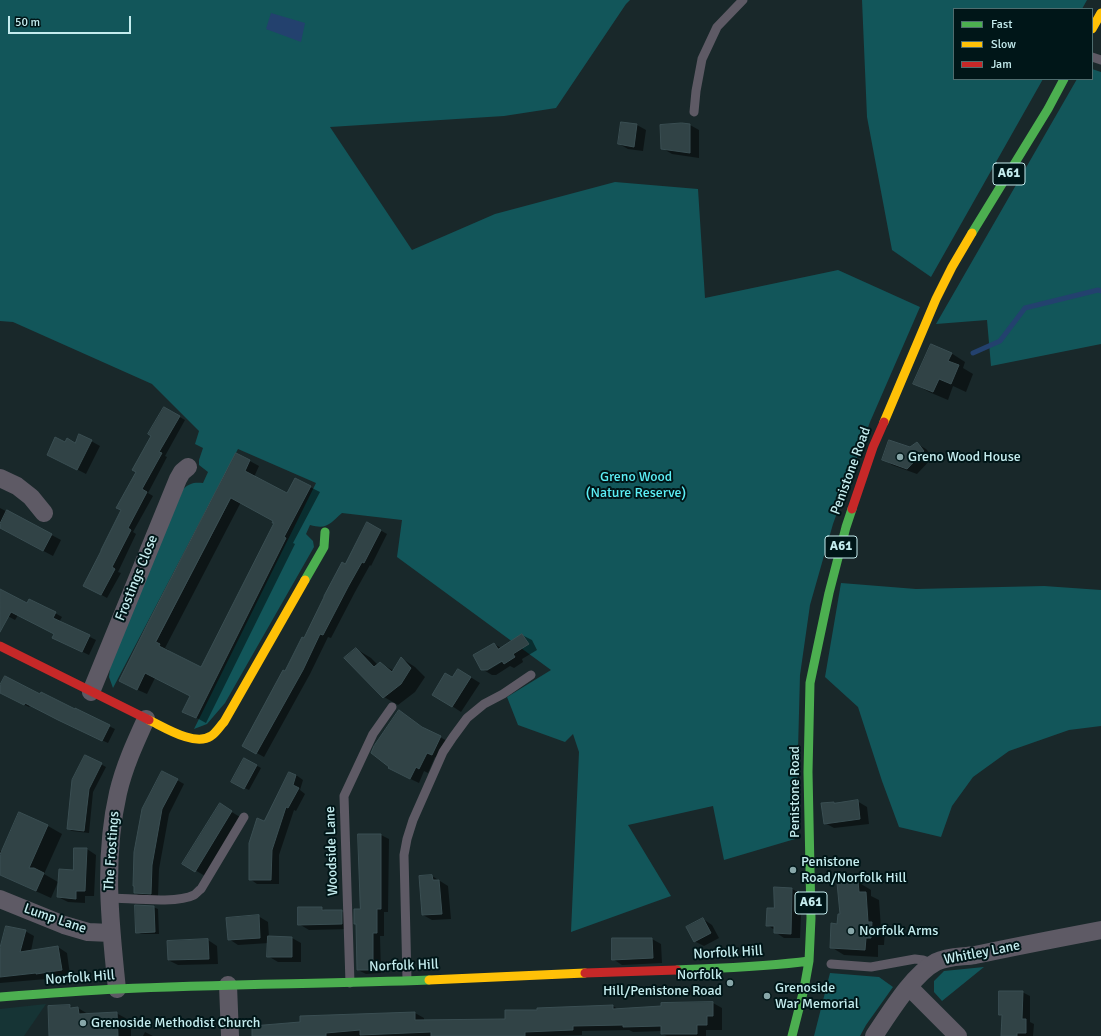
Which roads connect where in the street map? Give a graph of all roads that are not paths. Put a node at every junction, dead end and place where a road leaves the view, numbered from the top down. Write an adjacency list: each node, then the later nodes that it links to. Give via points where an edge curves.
1 (743, 0): 5 (lane, via 717,27 702,59)
2 (1101, 13): 3 (main road)
3 (1093, 27)
4 (1063, 80): 20 (main road, Penistone Road / A61, via 952,267 936,299 873,447 846,527 810,683)
5 (694, 112)
6 (188, 467): 12 (street, Frostings Close, via 178,479)
7 (0, 478): 8 (street, via 17,486 31,497)
8 (44, 513)
9 (325, 532): 14 (main road, via 324,547 224,722 212,736 205,739 185,737)
10 (0, 646): 12 (main road)
11 (531, 676): 23 (lane, via 484,704 467,718 443,752 412,820 404,855)
12 (91, 692): 14 (main road)
13 (392, 707): 24 (lane, Woodside Lane, via 373,734 344,796)
14 (146, 719): 16 (street, The Frostings, via 128,759 118,792 109,857)
15 (244, 817): 16 (lane, via 195,895 173,900)
16 (109, 898): 19 (street, The Frostings)
17 (0, 899): 19 (street, Lump Lane, via 64,925 88,932)
18 (1101, 930): 21 (street, Whitley Lane, via 970,956 945,958)
19 (111, 933): 27 (street, The Frostings)
20 (809, 961): 23 (main road, Norfolk Hill, via 743,967); 30 (main road, A61)
21 (936, 962): 22 (lane, via 915,959 871,967); 26 (street, Whitley Lane)
22 (831, 964)
23 (407, 980): 24 (main road, Norfolk Hill)
24 (350, 982): 25 (main road, Norfolk Hill)
25 (228, 985): 27 (main road, Norfolk Hill); 29 (street)
26 (909, 988): 31 (street, Whitley Lane); 32 (street)
27 (117, 989): 28 (main road, Norfolk Hill)
28 (0, 997)
29 (230, 1036)
30 (792, 1036)
31 (874, 1036)
32 (958, 1036)

